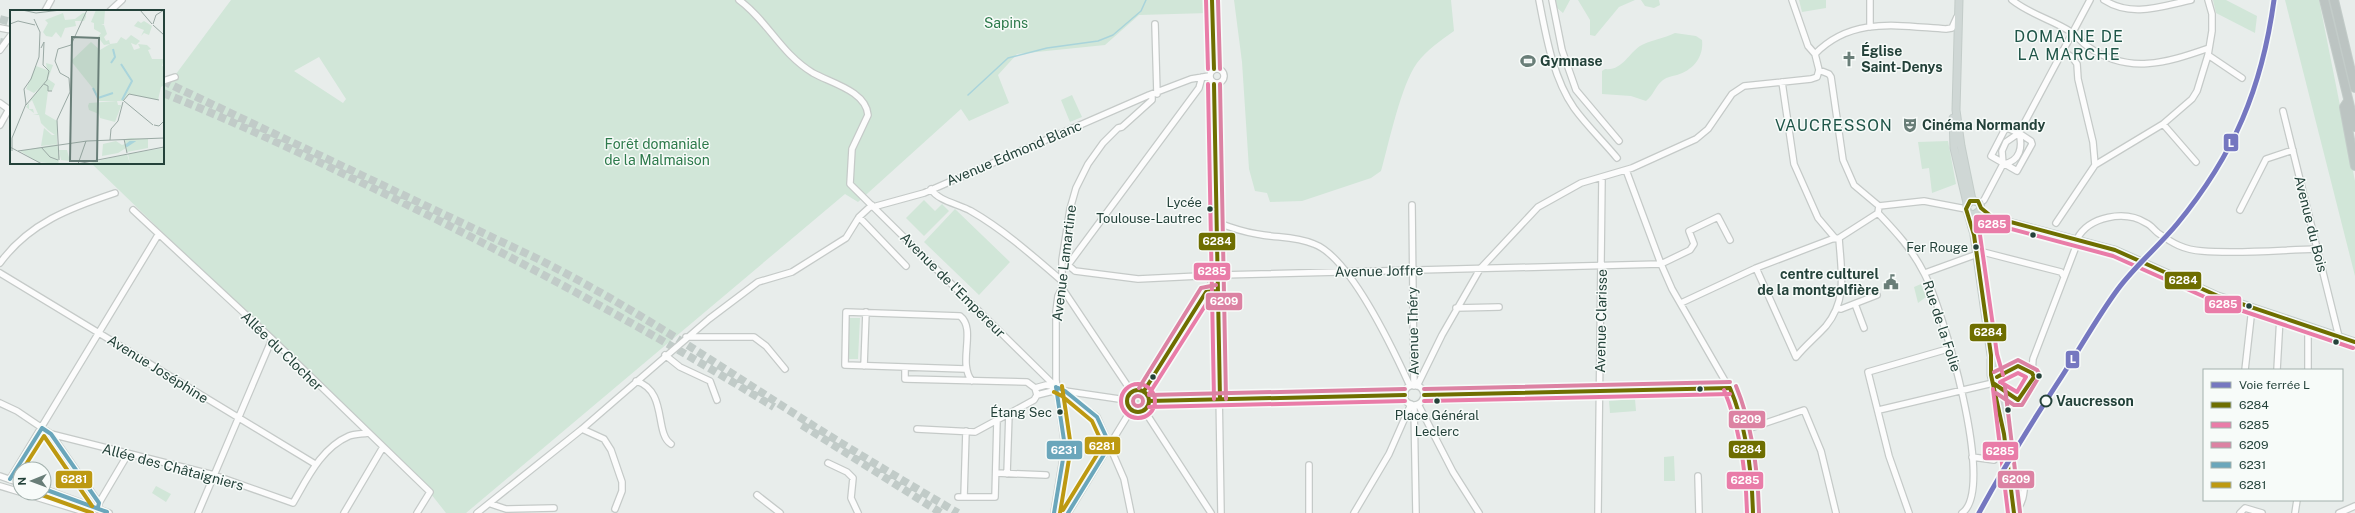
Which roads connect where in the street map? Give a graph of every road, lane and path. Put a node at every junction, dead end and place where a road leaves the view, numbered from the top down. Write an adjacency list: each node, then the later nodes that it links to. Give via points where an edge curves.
1 (51, 0): 18 (street)
2 (122, 0): 19 (street)
3 (739, 0): 64 (street, Avenue de l'Empereur, via 796,61 865,103 868,115 852,149 850,184)
4 (1212, 0): 31 (street)
5 (1539, 0): 54 (street, via 1562,87 1574,108)
6 (1552, 0): 52 (street, via 1562,50 1576,90)
7 (1792, 0): 30 (street, via 1808,46)
8 (1870, 0): 22 (street)
9 (1964, 0): 20 (main road)
10 (2012, 0): 25 (street)
11 (2090, 0): 25 (street)
12 (2104, 0): 13 (street, via 2126,10 2139,10)
13 (2191, 0)
14 (2208, 0): 29 (street, via 2212,14)
15 (2324, 0): 42 (highway)
16 (2334, 0): 40 (highway)
17 (1959, 4): 20 (main road); 22 (street, via 1952,28)
18 (46, 10)
19 (111, 10)
20 (1960, 19): 66 (main road, via 1953,127 1954,148)
21 (1156, 24): 41 (street)
22 (1870, 27): 30 (street, via 1855,28 1841,34)
23 (0, 28): 24 (street)
24 (10, 30)
25 (2071, 32): 28 (street); 29 (street, via 2087,47 2107,56 2140,65 2165,63)
26 (10, 36): 27 (street)
27 (0, 50)
28 (2062, 51): 51 (street); 57 (street, via 2072,56 2077,64 2078,79 2093,142)
29 (2208, 52): 36 (street); 48 (street, via 2197,91)
30 (1815, 54): 32 (street)
31 (1214, 69): 33 (street); 39 (street, via 1223,72 1224,78 1220,83)
32 (1819, 70): 38 (street, via 1814,78); 65 (street, via 1831,77 1843,160 1854,185)
33 (1209, 76): 35 (street, Avenue Edmond Blanc); 39 (street)
34 (175, 77): 37 (street)
35 (1202, 77): 41 (street, Avenue Edmond Blanc); 84 (street, via 1199,88)
36 (2242, 78)
37 (164, 81)
38 (1782, 82): 59 (street, via 1744,86 1732,94 1701,136); 76 (street, via 1794,164 1818,218)
39 (1214, 84): 72 (street)
40 (2355, 86)
41 (1154, 95): 44 (street, Avenue Edmond Blanc); 47 (street, Avenue Lamartine)
42 (2348, 101): 50 (highway); 58 (highway, via 2344,107)
43 (0, 103): 45 (street)
44 (1131, 103): 47 (street); 61 (street, Avenue Edmond Blanc)
45 (10, 110): 49 (street)
46 (2283, 111): 53 (street, Avenue du Bois)
47 (1136, 114): 84 (street, Avenue Lamartine, via 1103,143 1088,164 1076,188 1070,209)
48 (2163, 124): 55 (street); 57 (street)
49 (0, 125)
50 (2355, 127)
51 (2019, 133): 56 (street, via 2006,142 2002,151); 56 (street, via 2022,143 2017,158); 56 (street, via 2007,128 1991,156); 56 (street, via 2032,144 2018,170)
52 (1619, 141)
53 (2293, 150): 69 (street, via 2266,159); 80 (street, Avenue du Bois)
54 (1617, 158)
55 (2196, 162)
56 (2003, 164): 68 (street)
57 (2095, 165): 73 (street)
58 (2355, 166)
59 (1626, 170): 60 (street); 83 (street)
60 (1602, 177): 86 (street, Avenue Clarisse); 87 (street, via 1581,184 1538,207)
61 (931, 189): 64 (street, Avenue Edmond Blanc); 95 (street, via 937,197 966,208 987,220)
62 (114, 192): 82 (street, via 70,208 44,221 17,241)
63 (1412, 205): 89 (street, Avenue Théry)
64 (872, 206): 71 (street); 130 (street, Avenue de l'Empereur)
65 (1879, 206): 66 (street, via 1924,202); 70 (street)
66 (1968, 206): 68 (main road); 68 (main road); 75 (main road)
67 (133, 210): 74 (street, Allée du Clocher)
68 (1979, 210): 75 (main road); 77 (main road, via 1992,216)
69 (2240, 210)
70 (1878, 213): 76 (street); 92 (street, Rue de la Folie, via 1910,247)
71 (859, 217): 85 (street); 111 (street, via 846,238 792,272 758,282)
72 (1216, 222): 90 (street, via 1257,234 1299,239 1316,244 1333,256); 94 (street)
73 (2056, 223)
74 (158, 235): 110 (street); 113 (street, Allée du Clocher)
75 (1974, 235): 81 (main road)
76 (1837, 238): 88 (street); 104 (street, via 1843,281)
77 (2077, 239): 80 (street, via 2086,228 2111,216 2147,223 2174,245 2187,249); 105 (main road, via 2115,250 2218,296)
78 (1730, 240): 83 (street, via 1718,217 1689,231 1694,244 1690,250)
79 (2074, 249): 93 (street)
80 (2317, 249): 112 (street, Avenue du Bois)
81 (1977, 253): 92 (street); 93 (street, via 1983,252 2061,272); 126 (main road)
82 (0, 263)
83 (1661, 264): 86 (street, Avenue Joffre); 100 (street)
84 (1066, 265): 94 (street, Avenue Joffre, via 1075,271 1138,279); 95 (street, Avenue Lamartine)
85 (906, 266)
86 (1601, 266): 87 (street, Avenue Joffre); 137 (street, Avenue Clarisse)
87 (1480, 268): 89 (street, Avenue Joffre); 103 (street)
88 (1756, 268): 100 (street); 104 (street, via 1796,357 1826,326)
89 (1412, 270): 90 (street, Avenue Joffre); 129 (street, Avenue Théry)
90 (1346, 272): 94 (street, Avenue Joffre); 129 (street)
91 (0, 273): 110 (street, Avenue Joséphine)
92 (1925, 273): 116 (street, Rue de la Folie)
93 (2063, 275): 125 (street, via 2033,359)
94 (1217, 276): 97 (street); 98 (street)
95 (1062, 281): 96 (street, Avenue Lamartine)
96 (1062, 288): 130 (street, Avenue Lamartine, via 1056,312); 135 (street)
97 (1217, 291): 98 (street); 143 (street)
98 (1206, 292): 136 (street)
99 (1877, 295): 101 (street)
100 (1681, 303): 132 (street)
101 (1855, 304): 104 (street); 109 (street)
102 (1499, 307): 103 (street)
103 (1456, 308): 129 (street)
104 (1837, 308)
105 (2252, 308): 107 (main road); 122 (street)
106 (866, 312): 118 (street); 118 (street, via 846,312 845,365); 121 (street, via 955,315 964,319 967,327)
107 (2280, 317): 108 (main road); 123 (street)
108 (2308, 326): 112 (main road); 124 (street)
109 (1864, 328)
110 (99, 333): 152 (street, Avenue Joséphine); 154 (street)
111 (686, 337): 117 (street); 120 (street, via 754,337 769,349)
112 (2339, 337): 114 (main road); 115 (main road)
113 (272, 339): 152 (street); 159 (street, Allée du Clocher)
114 (2355, 342)
115 (2355, 346)
116 (1952, 348): 133 (street, Rue de la Folie); 150 (street, via 1868,372)
117 (666, 355): 127 (street); 141 (street, via 680,367 710,381)
118 (864, 366): 119 (street)
119 (905, 367): 121 (street); 128 (street, via 905,379)
120 (785, 369)
121 (965, 369): 128 (street)
122 (2245, 369)
123 (2278, 369)
124 (2308, 369)
125 (2032, 373)
126 (1995, 380): 133 (street); 161 (main road); 161 (main road, via 1999,388)
127 (636, 381): 155 (street); 163 (street, via 653,393 664,431)
128 (972, 381): 131 (street, via 1027,382)
129 (1414, 386): 138 (street); 139 (street, via 1422,389)
130 (1056, 387): 131 (street, via 1046,385); 134 (street); 140 (street, via 1053,391); 200 (street, Avenue Lamartine, via 1065,447)
131 (1035, 388): 140 (street)
132 (1730, 388): 137 (street); 158 (street)
133 (1963, 390): 150 (street); 166 (street, Rue de la Folie)
134 (1066, 391): 142 (street); 162 (street, via 1076,402 1097,417)
135 (1131, 391): 136 (street); 142 (street)
136 (1144, 391): 144 (street)
137 (1600, 391): 139 (street); 209 (street, Avenue Clarisse)
138 (1405, 395): 143 (street); 146 (street)
139 (1424, 395): 146 (street)
140 (1035, 398): 147 (street); 151 (street)
141 (717, 400)
142 (1126, 400): 148 (street)
143 (1220, 400): 144 (street); 204 (street)
144 (1149, 401): 149 (street)
145 (0, 403): 154 (street)
146 (1414, 404): 206 (street, via 1389,454); 207 (street); 208 (street)
147 (1037, 406)
148 (1132, 410): 149 (street); 162 (street)
149 (1144, 410): 203 (street)
150 (1879, 410): 213 (street, via 1889,456)
151 (1009, 413): 153 (street); 172 (street)
152 (238, 418): 169 (street, Avenue Joséphine); 173 (street)
153 (997, 420): 157 (street, via 975,432); 171 (street)
154 (42, 428): 160 (street); 177 (street)
155 (582, 429): 185 (street); 190 (street, via 604,439 611,450 622,482 622,491)
156 (917, 429): 157 (street)
157 (966, 431): 171 (street, via 961,497 995,498)
158 (1742, 431): 211 (street, via 1754,495); 212 (street, via 1804,410 1821,451)
159 (368, 433): 164 (street, Allée du Clocher); 169 (street, via 349,436)
160 (51, 434): 165 (street, Allée des Châtaigniers); 186 (street)
161 (2004, 434): 215 (main road)
162 (1111, 442): 201 (street); 202 (street, via 1124,479)
163 (671, 444)
164 (383, 448): 195 (street); 196 (street, Allée du Clocher, via 430,492)
165 (128, 454): 173 (street, Allée des Châtaigniers); 186 (street)
166 (1972, 457): 167 (street); 214 (street, Rue de la Folie, via 1970,501)
167 (1994, 460)
168 (828, 463): 199 (street, via 847,472 853,478 851,498)
169 (315, 464): 173 (street, Allée des Châtaigniers, via 294,503)
170 (1309, 465): 205 (street)
171 (996, 473): 172 (street)
172 (1007, 474): 174 (street)
173 (214, 475): 194 (street)
174 (1046, 475)
175 (0, 476): 177 (street)
176 (1698, 476): 210 (street)
177 (10, 479)
178 (2025, 479): 188 (street, via 2024,499)
179 (0, 486): 180 (street)
180 (12, 490)
181 (52, 491): 186 (street)
182 (756, 495): 198 (street)
183 (49, 501): 192 (street)
184 (2297, 501): 219 (street)
185 (491, 504): 191 (street, via 499,508); 197 (street)
186 (99, 505): 193 (street)
187 (2355, 506): 220 (street)
188 (2020, 507): 215 (street); 216 (street)
189 (554, 508): 191 (street)
190 (614, 509)
191 (530, 511)
192 (88, 513)
193 (109, 513)
194 (198, 513)
195 (344, 513)
196 (417, 513)
197 (477, 513)
198 (780, 513)
199 (858, 513)
200 (1054, 513)
201 (1068, 513)
202 (1130, 513)
203 (1211, 513)
204 (1221, 513)
205 (1309, 513)
206 (1354, 513)
207 (1416, 513)
208 (1480, 513)
209 (1598, 513)
210 (1699, 513)
211 (1753, 513)
212 (1836, 513)
213 (1909, 513)
214 (1962, 513)
215 (2014, 513)
216 (2022, 513)
217 (2240, 513): 218 (street, via 2245,508)
218 (2262, 513)
219 (2295, 513)
220 (2340, 513)

